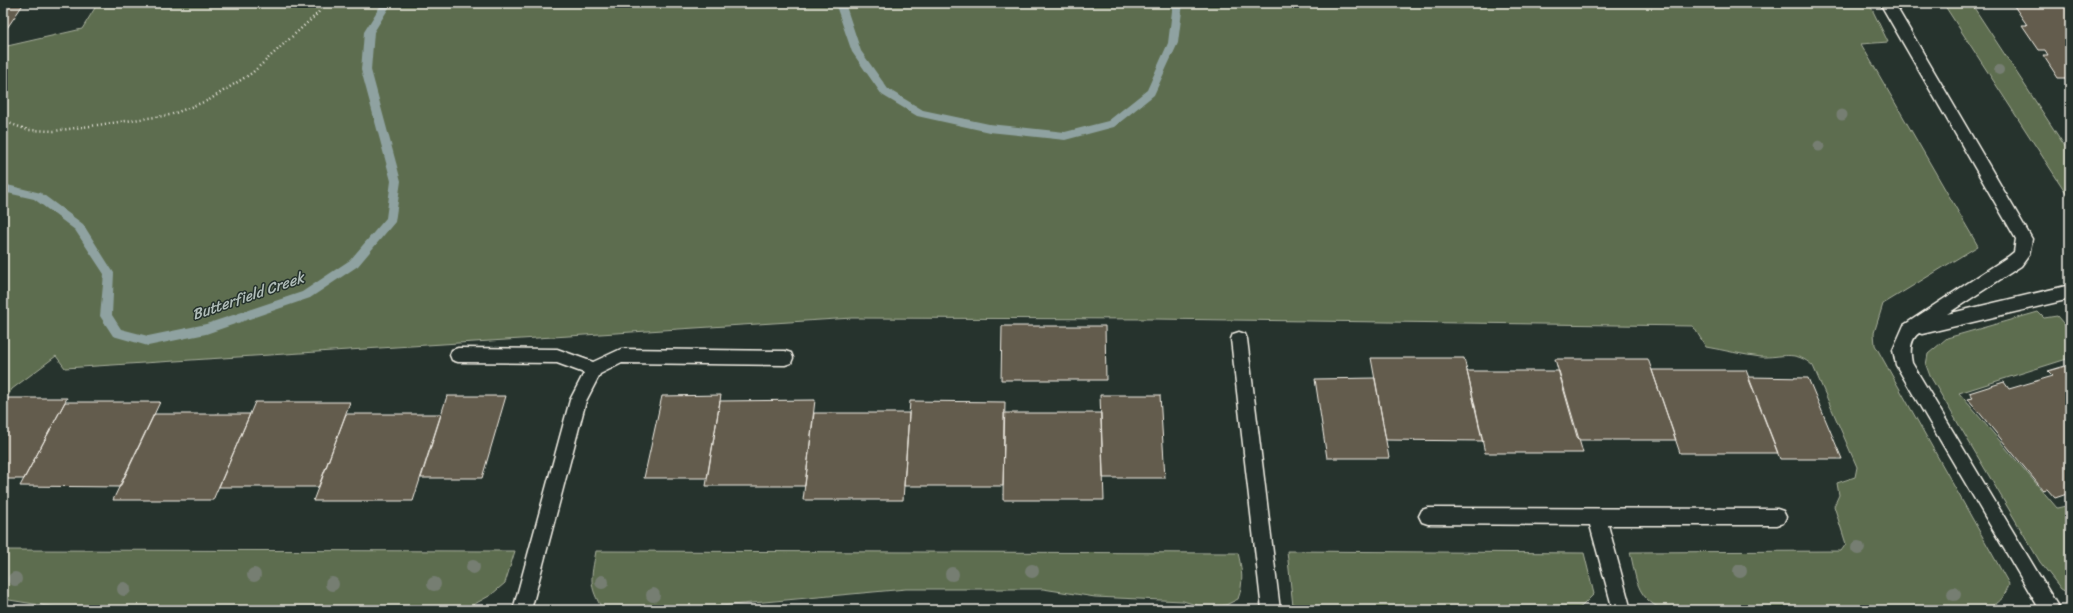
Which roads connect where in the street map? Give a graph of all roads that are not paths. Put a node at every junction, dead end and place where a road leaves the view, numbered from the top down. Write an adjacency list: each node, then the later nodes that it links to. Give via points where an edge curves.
1 (1887, 3): 3 (lane, via 2024,239 2021,255 2016,262)
2 (2070, 292): 3 (lane)
3 (1910, 330): 14 (lane, via 1901,350 1904,365)
4 (1239, 339): 12 (lane)
5 (458, 355): 7 (lane, via 557,356)
6 (785, 358): 7 (lane, via 621,356)
7 (594, 369): 11 (lane, via 578,400)
8 (1428, 516): 9 (lane)
9 (1597, 517): 10 (lane); 13 (lane)
10 (1777, 517)
11 (522, 610)
12 (1271, 610)
13 (1622, 610)
14 (2051, 610)

